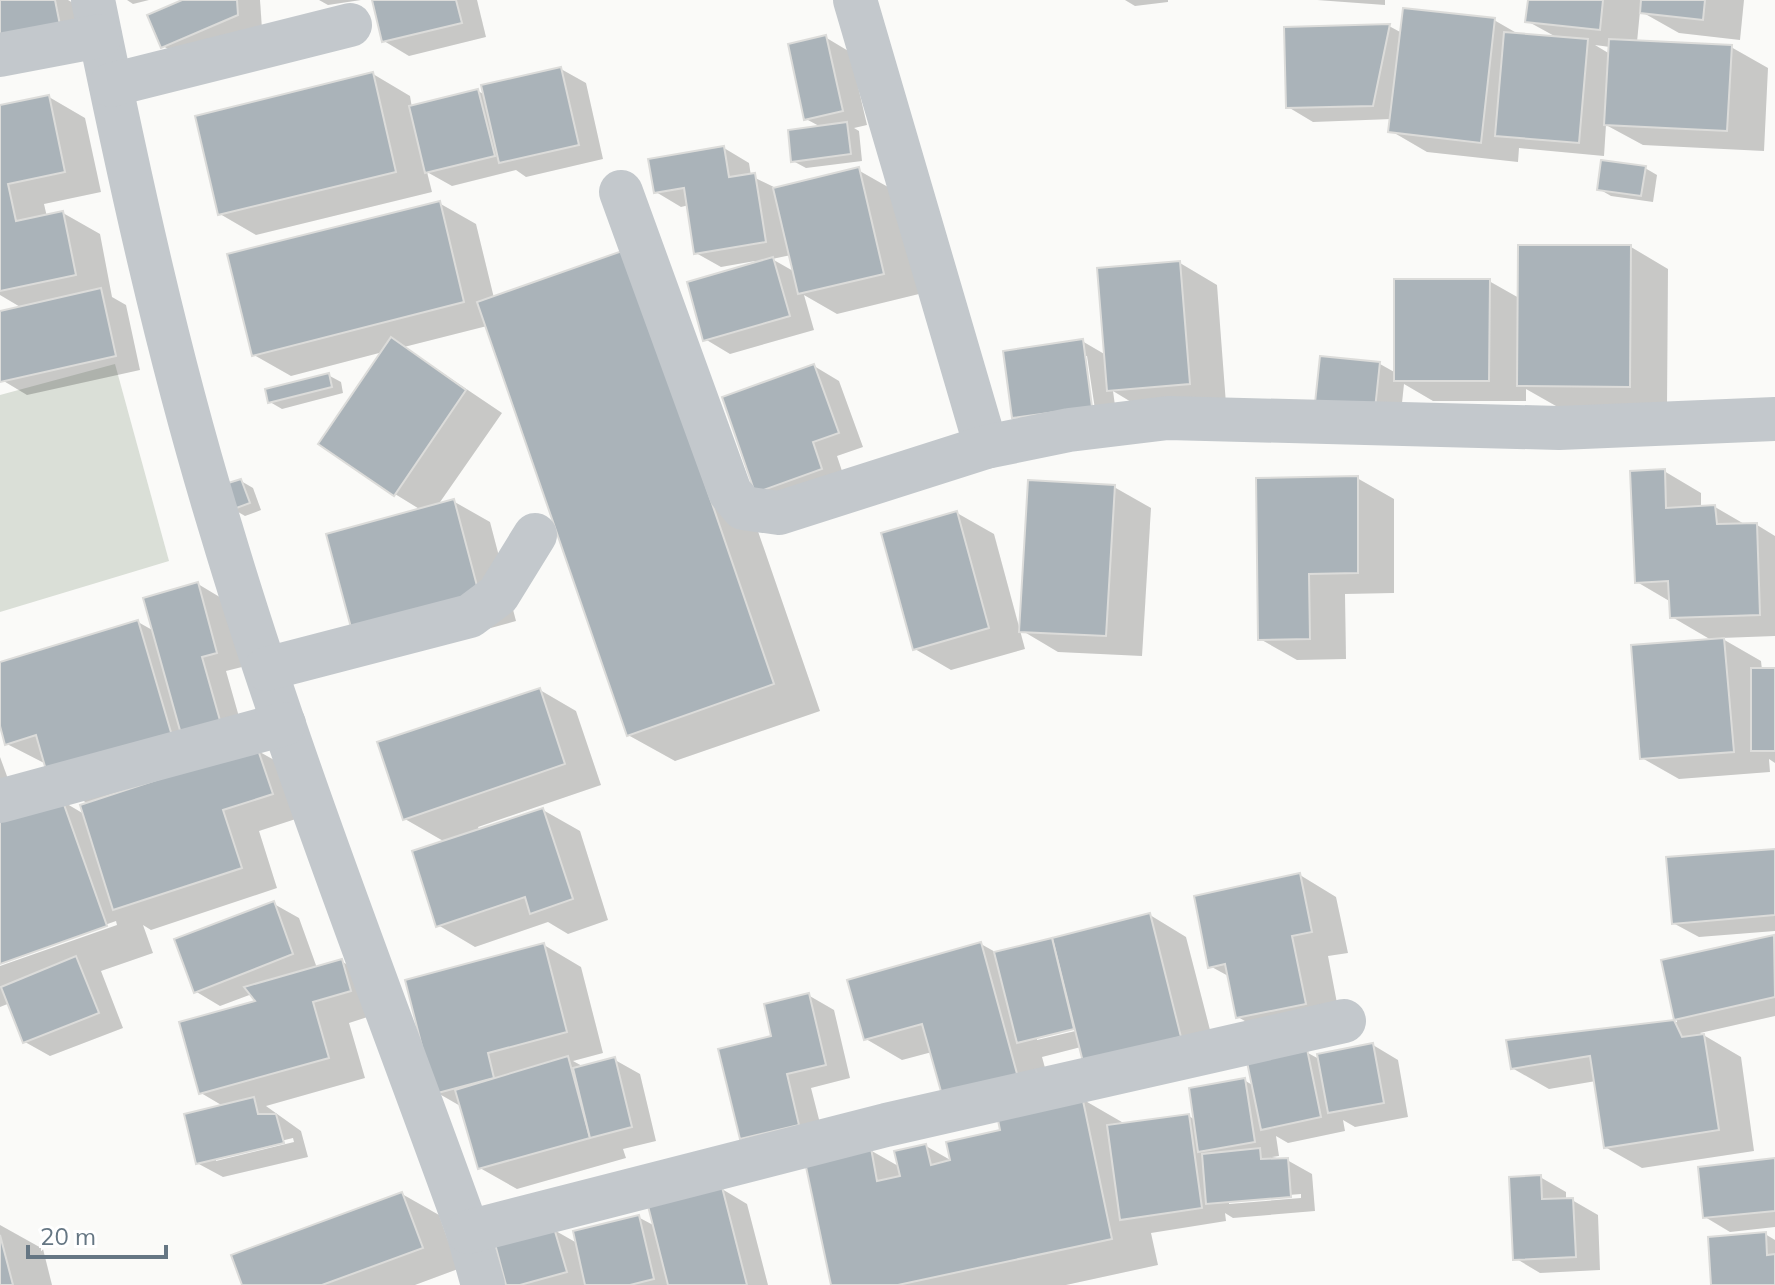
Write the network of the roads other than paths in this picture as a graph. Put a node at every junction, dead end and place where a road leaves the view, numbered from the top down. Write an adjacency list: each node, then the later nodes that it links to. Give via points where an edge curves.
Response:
1 (855, 0): 8 (street)
2 (96, 18): 4 (street); 5 (street)
3 (350, 25): 5 (street)
4 (0, 55)
5 (111, 85): 10 (street, via 184,396)
6 (621, 192): 8 (street, via 730,492 743,508 771,514 808,507)
7 (1775, 419): 8 (street, via 1559,428 1168,418)
8 (986, 447)
9 (535, 535): 10 (street, via 498,595 470,616)
10 (266, 669): 11 (street)
11 (284, 724): 12 (street); 14 (street)
12 (0, 801)
13 (1344, 1021): 14 (street, via 886,1125)
14 (468, 1232): 15 (street)
15 (483, 1285)

